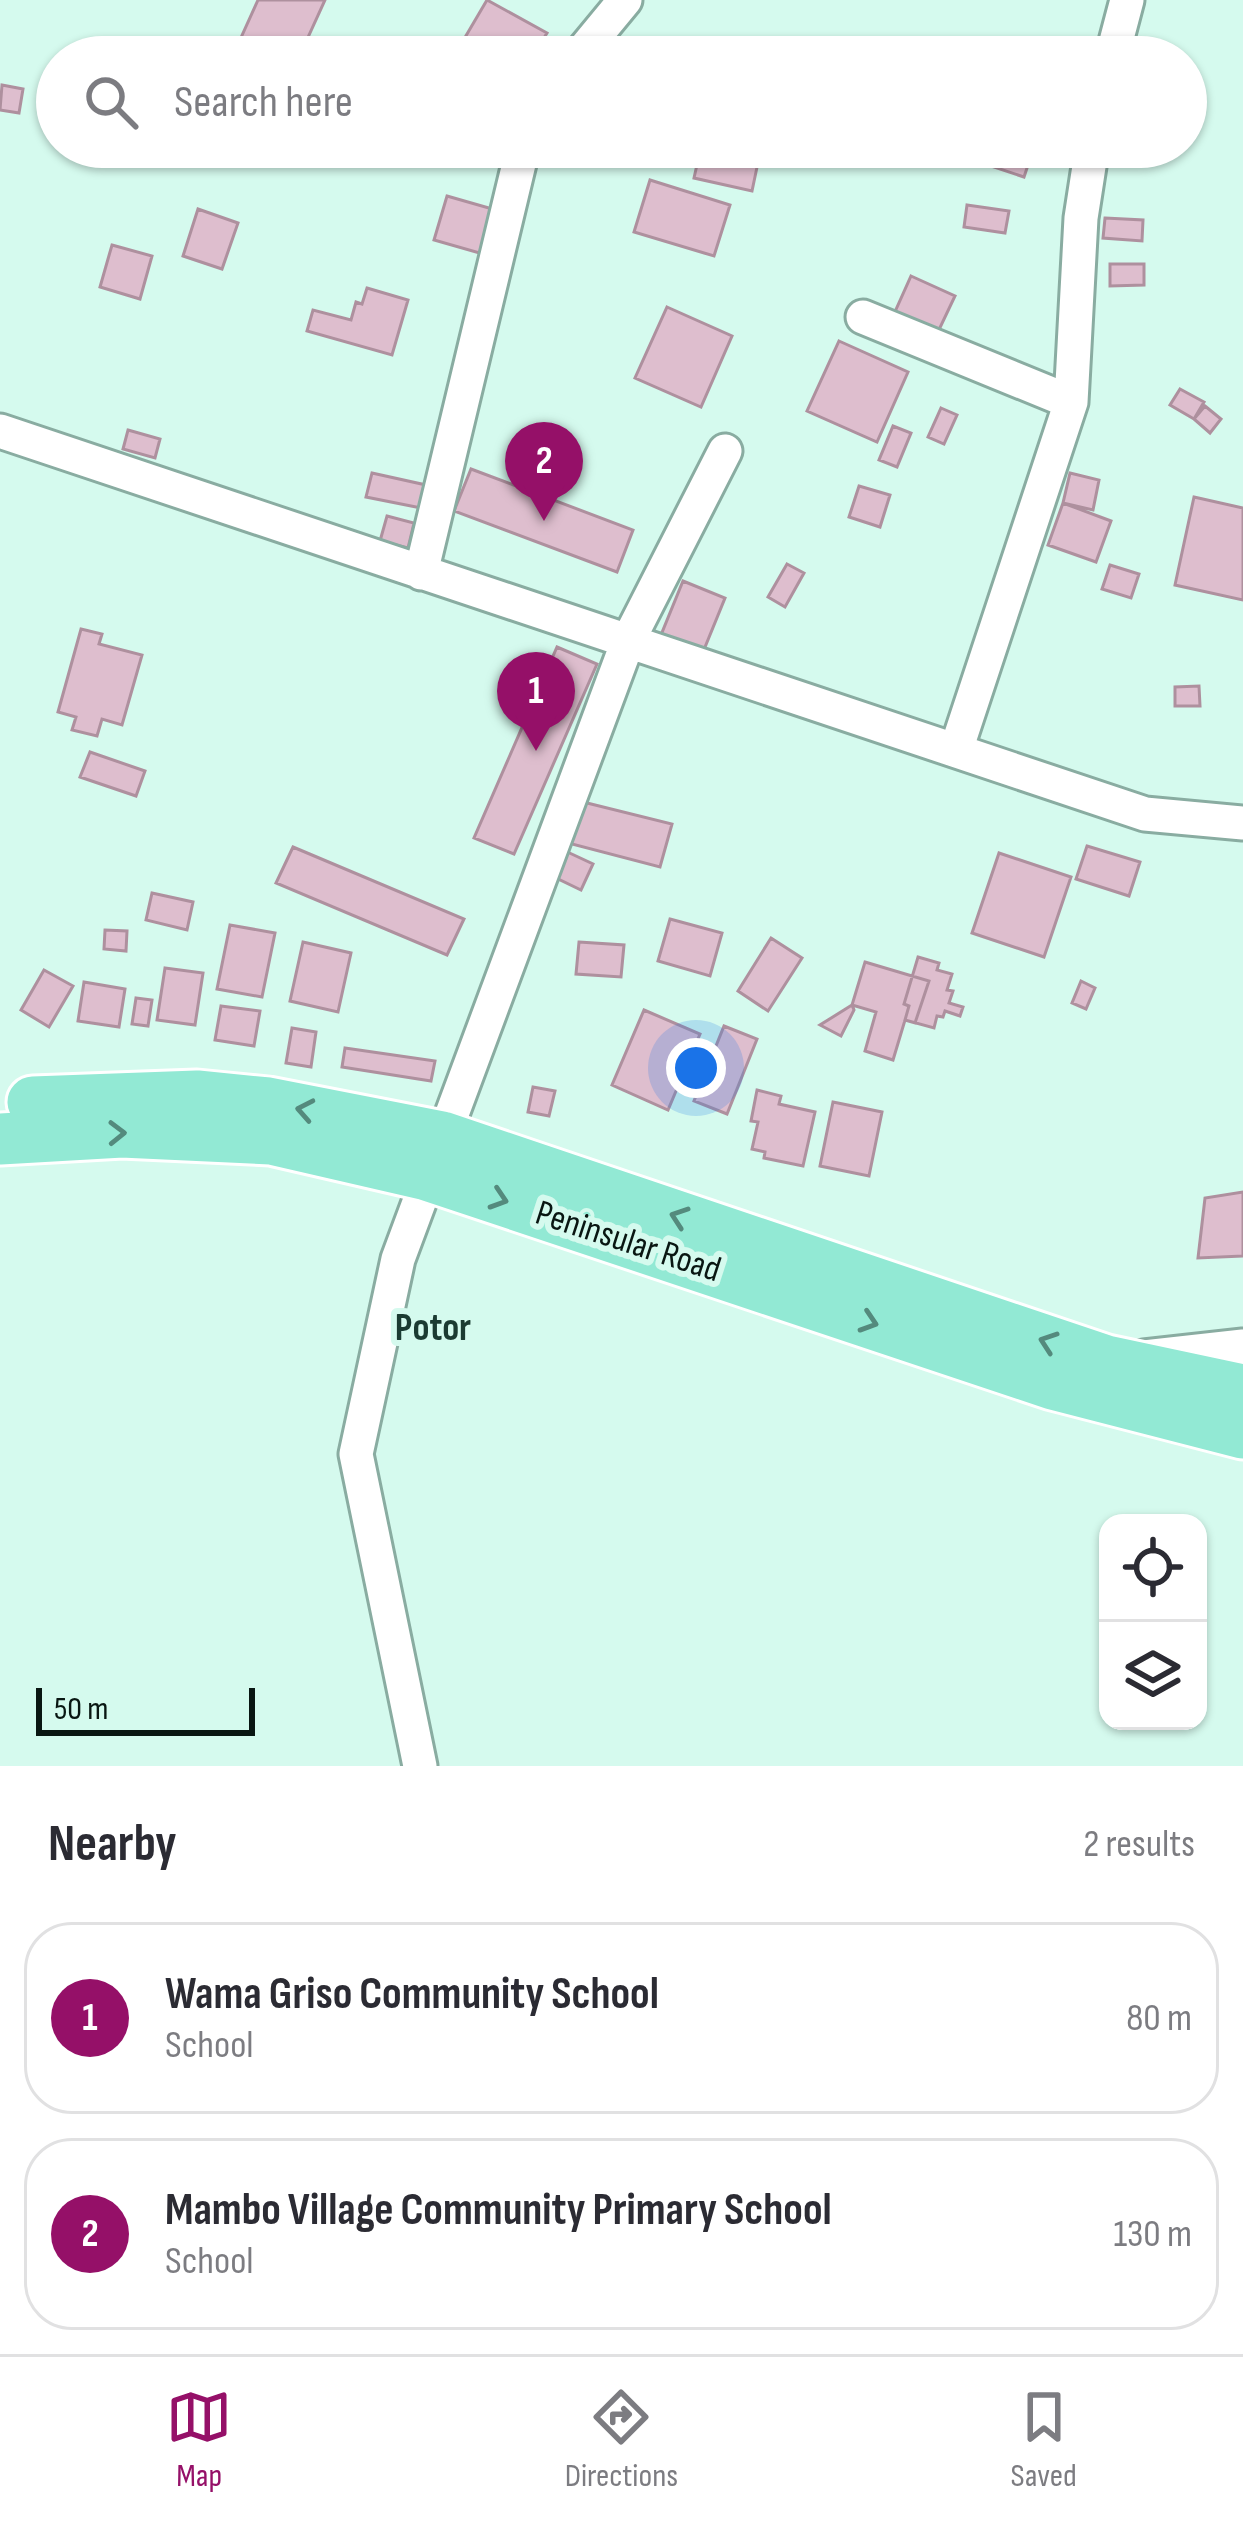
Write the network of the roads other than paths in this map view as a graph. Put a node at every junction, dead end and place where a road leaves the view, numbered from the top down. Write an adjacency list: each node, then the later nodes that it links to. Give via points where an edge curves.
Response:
1 (625, 0): 3 (street)
2 (1127, 0): 4 (street)
3 (595, 36)
4 (1118, 36)
5 (518, 168): 11 (street)
6 (1089, 168): 8 (street)
7 (863, 317): 8 (street)
8 (1071, 402): 13 (street)
9 (0, 431): 11 (street)
10 (725, 451): 12 (street)
11 (421, 573): 12 (street)
12 (628, 641): 13 (street); 17 (street)
13 (956, 750): 14 (street, via 1145,814)
14 (1243, 823)
15 (0, 1104): 17 (main road, Peninsular Road, one-way to 15, via 268,1103 120,1096)
16 (0, 1139): 17 (main road, Peninsular Road, one-way to 17, via 122,1132)
17 (434, 1156): 19 (main road, Peninsular Road, one-way to 17); 21 (main road, Peninsular Road, one-way to 21, via 1053,1384); 22 (street, via 398,1258 356,1454)
18 (1243, 1346): 19 (street)
19 (1106, 1361): 20 (main road, Peninsular Road)
20 (1243, 1390)
21 (1243, 1433)
22 (420, 1766)

